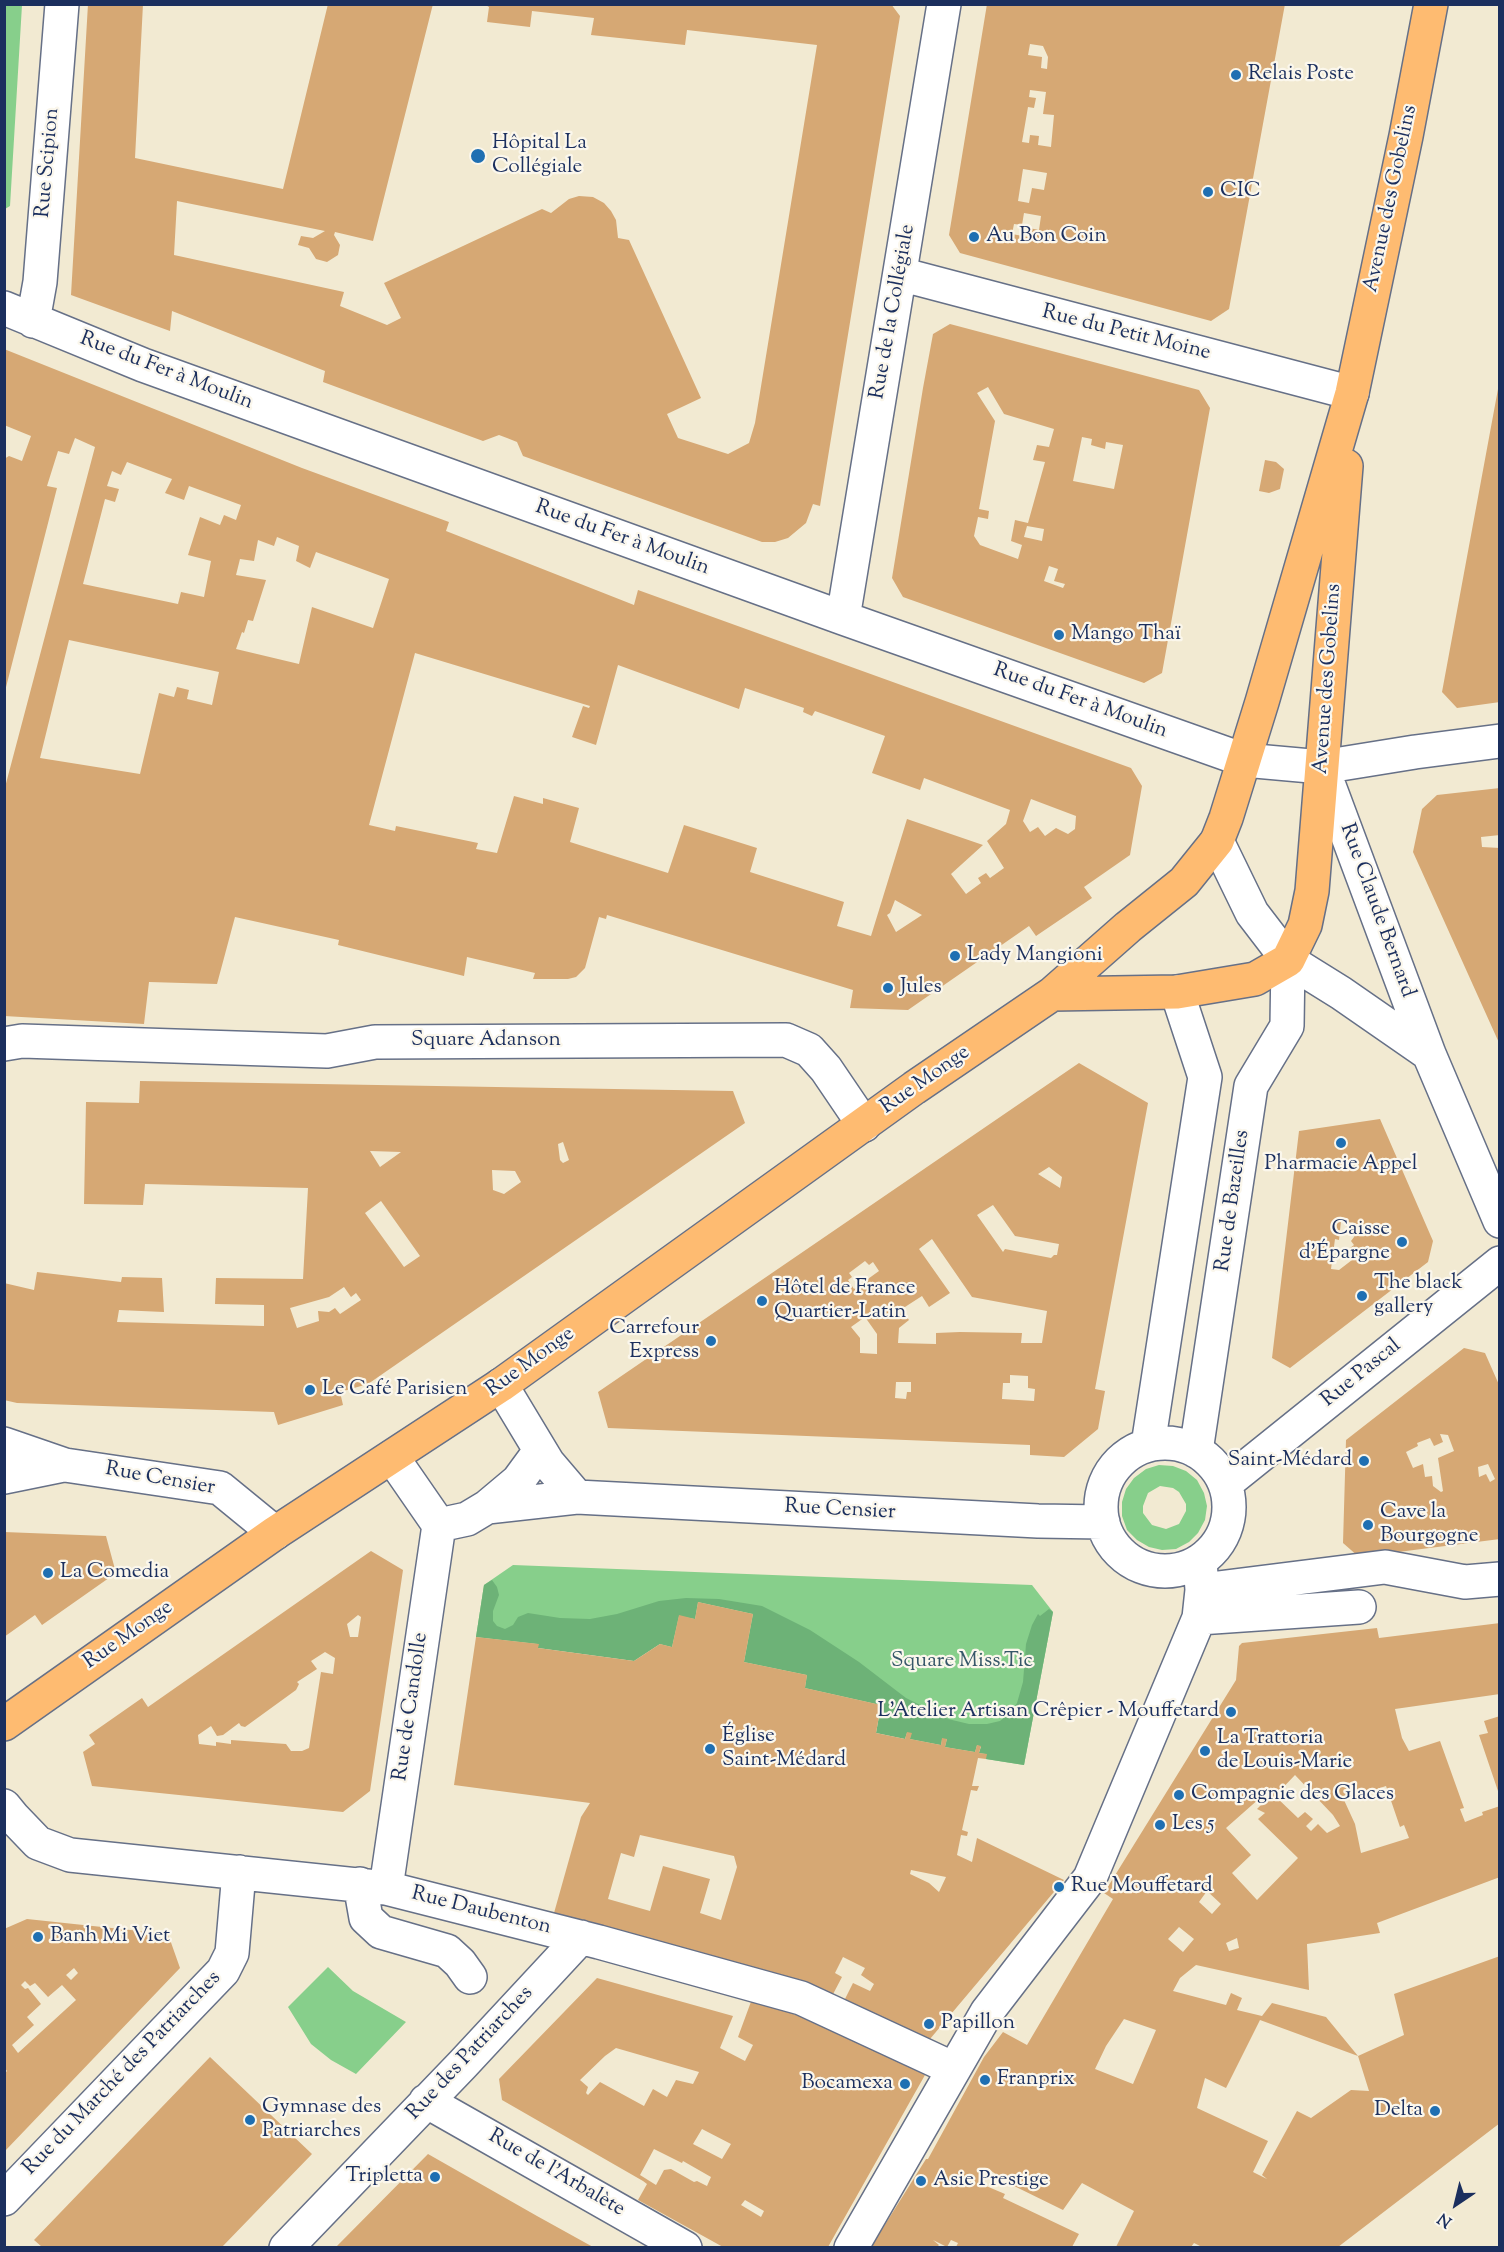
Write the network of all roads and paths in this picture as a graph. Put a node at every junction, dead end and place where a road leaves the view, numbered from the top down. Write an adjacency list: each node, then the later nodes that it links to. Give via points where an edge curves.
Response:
1 (62, 4): 5 (street, Rue Scipion, via 40,282)
2 (944, 4): 4 (street, Rue de la Collégiale)
3 (1431, 4): 6 (main road, Avenue des Gobelins)
4 (900, 274): 6 (street, Rue du Petit Moine); 7 (street, Rue de la Collégiale)
5 (19, 314): 7 (street, Rue du Fer à Moulin, via 143,365)
6 (1352, 393): 9 (main road, Avenue des Gobelins); 10 (main road, Avenue des Gobelins)
7 (843, 618): 9 (street, Rue du Fer à Moulin)
8 (1500, 741): 10 (street, Rue du Fer à Moulin)
9 (1244, 760): 10 (street, Rue du Fer à Moulin); 11 (main road, Avenue des Gobelins)
10 (1322, 768): 12 (main road, Avenue des Gobelins, via 1312,891 1305,925); 16 (street, Rue Claude Bernard)
11 (1218, 841): 12 (street, via 1252,913); 14 (main road, Rue Monge, via 1184,882)
12 (1288, 960): 13 (main road, via 1255,979); 16 (street, Rue Claude Bernard); 24 (street, Rue de Bazeilles, via 1287,1026 1251,1086)
13 (1177, 992): 14 (main road); 22 (street, via 1205,1077)
14 (1052, 994): 17 (main road, Rue Monge)
15 (4, 1044): 17 (street, Square Adanson, via 22,1041 327,1051 375,1041 786,1040 815,1056)
16 (1429, 1054): 18 (street, Rue Claude Bernard)
17 (864, 1125): 20 (main road, Rue Monge)
18 (1500, 1221)
19 (1500, 1263): 28 (street, Rue Pascal)
20 (501, 1385): 23 (street); 25 (main road, Rue Monge)
21 (4, 1444): 26 (street, Rue Censier)
22 (1148, 1445): 24 (street, via 1179,1444); 31 (street, via 1115,1467 1105,1484 1101,1502)
23 (540, 1451): 29 (street); 30 (street, Rue Censier, via 518,1481)
24 (1196, 1451): 28 (street, via 1207,1458)
25 (392, 1457): 32 (street); 33 (main road, Rue Monge)
26 (65, 1465): 27 (street, Rue Censier); 33 (street, Rue Censier, via 220,1488)
27 (4, 1477)
28 (1225, 1484): 35 (street, via 1228,1519)
29 (577, 1497): 30 (street, Rue Censier); 31 (street, Rue Censier)
30 (487, 1507): 32 (street, Rue Censier, via 467,1519)
31 (1103, 1522): 35 (street, via 1119,1552 1133,1563 1149,1570 1184,1569)
32 (439, 1525): 40 (street, Rue de Candolle)
33 (276, 1533): 37 (main road, Rue Monge)
34 (1500, 1578): 35 (street, via 1465,1582 1385,1567)
35 (1200, 1590): 36 (street); 43 (street, via 1090,1878 987,2012)
36 (1359, 1607)
37 (4, 1724)
38 (4, 1806): 39 (street, Rue Daubenton, via 39,1843 62,1853)
39 (239, 1872): 40 (street, Rue Daubenton); 45 (street, Rue du Marché des Patriarches, via 232,1953 223,1971)
40 (373, 1886): 41 (street, Rue Daubenton); 42 (street, Rue de Candolle, via 366,1918 381,1932 447,1951)
41 (581, 1937): 43 (street, Rue Daubenton, via 801,1998); 44 (street, Rue des Patriarches)
42 (470, 1977)
43 (954, 2068): 48 (street)
44 (426, 2101): 46 (street, Rue des Patriarches); 47 (street, Rue de l'Arbalète)
45 (4, 2199)
46 (286, 2247)
47 (685, 2247)
48 (851, 2247)

